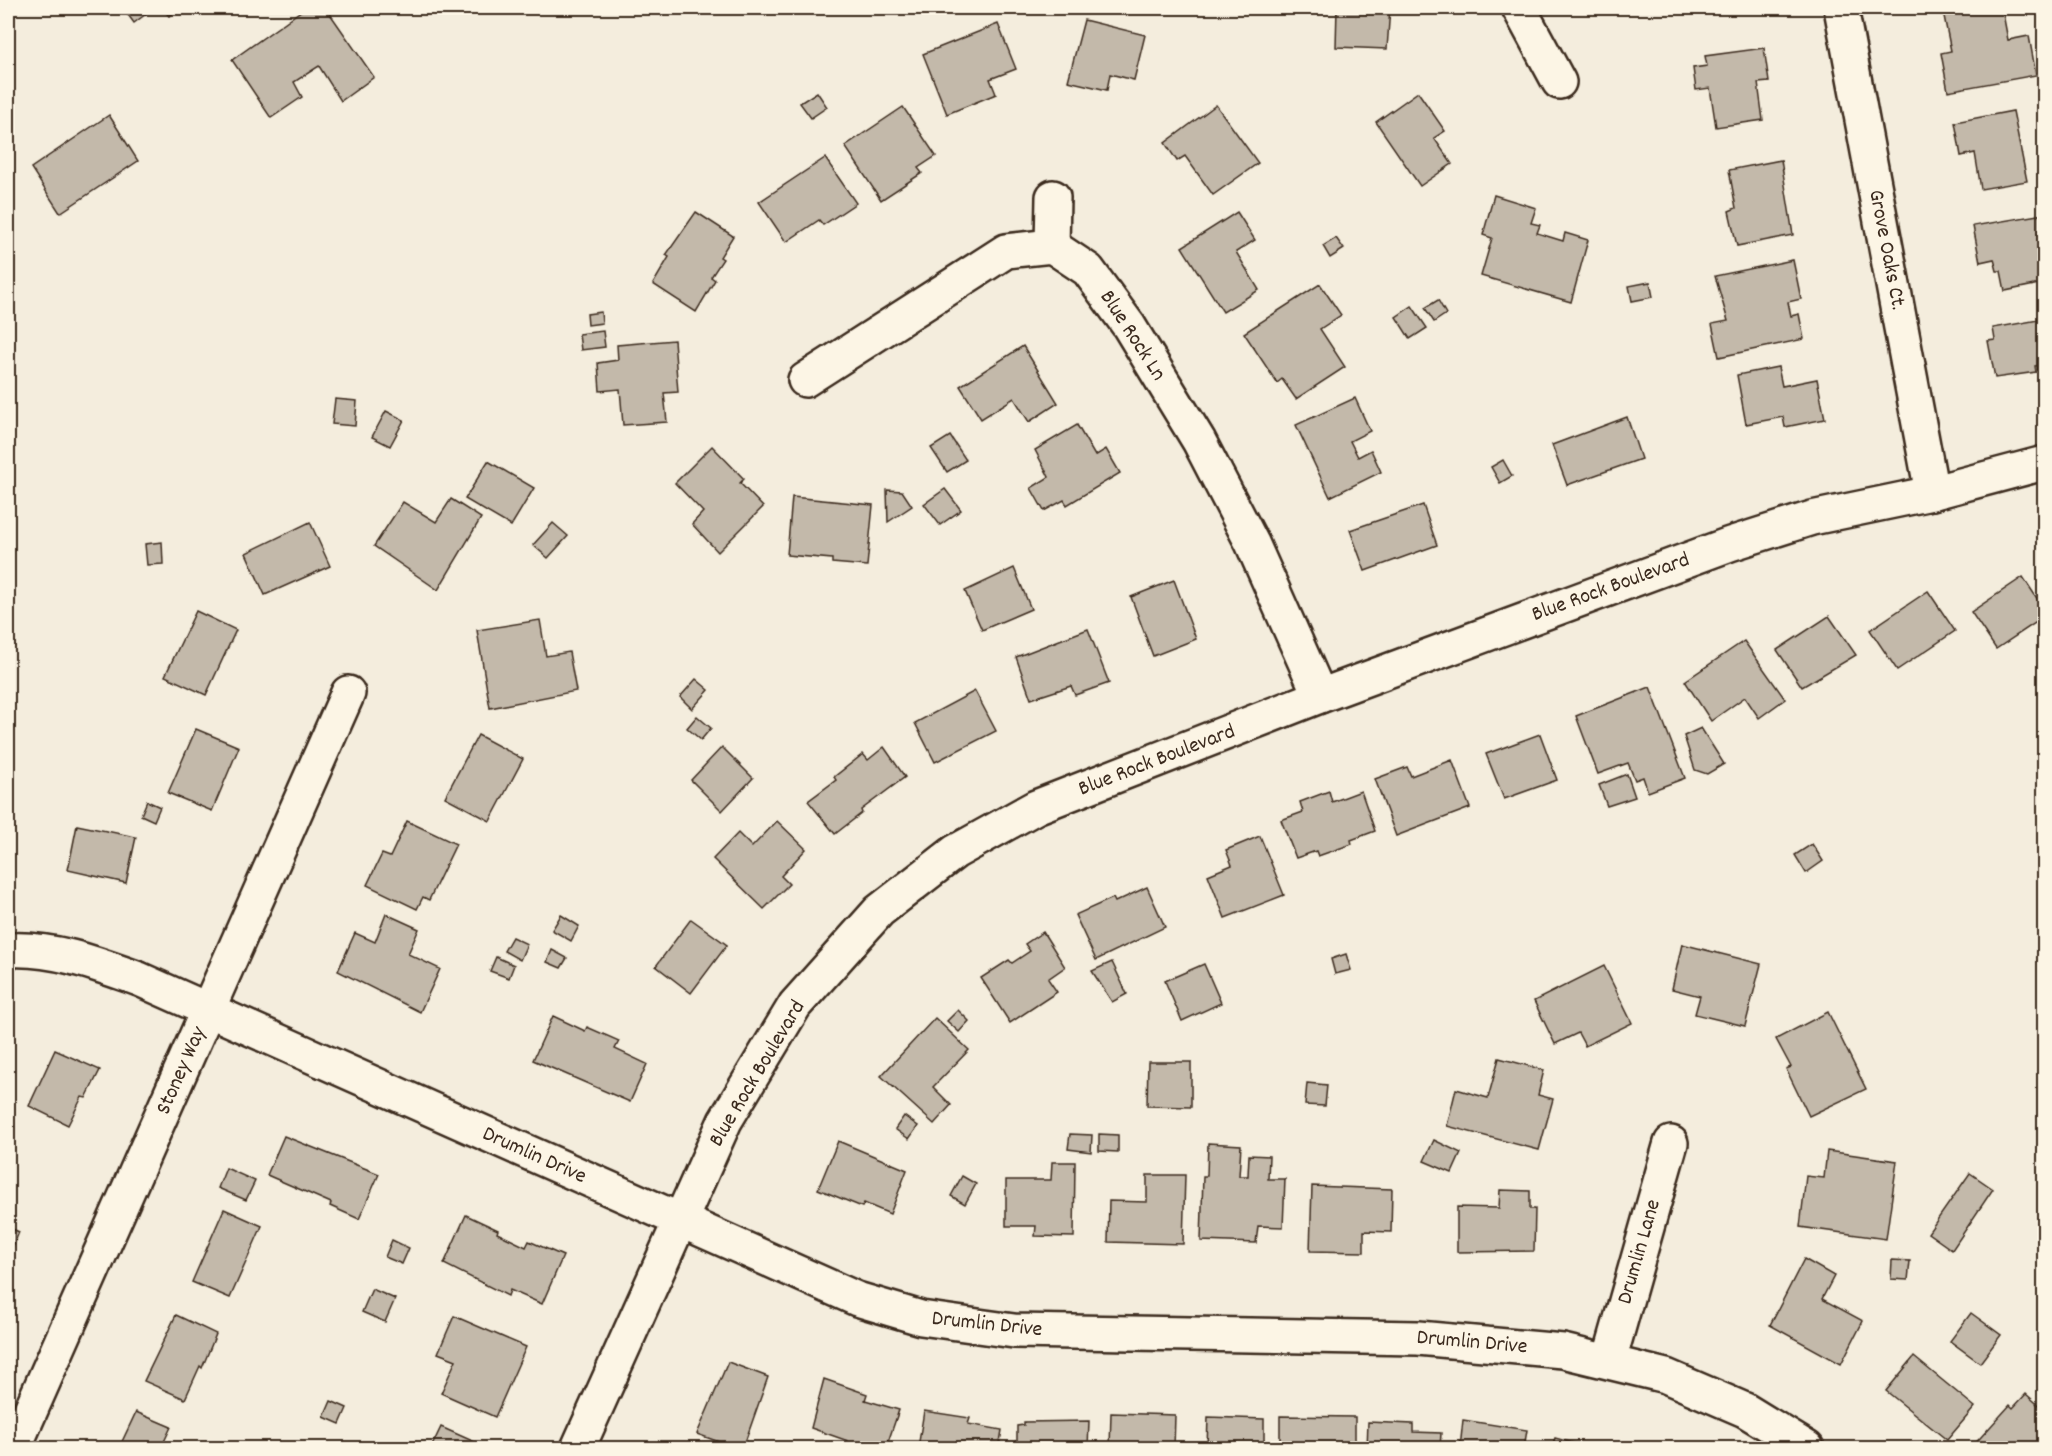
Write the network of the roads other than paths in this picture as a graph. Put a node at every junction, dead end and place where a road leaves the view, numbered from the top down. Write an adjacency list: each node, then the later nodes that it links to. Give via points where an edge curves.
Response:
1 (1519, 8): 3 (street)
2 (1841, 8): 8 (street, Grove Oaks Ct.)
3 (1559, 82)
4 (1053, 197): 5 (street)
5 (1052, 246): 6 (street, via 1006,251); 10 (street, Blue Rock Ln, via 1088,270 1129,326 1199,441 1252,543)
6 (805, 380)
7 (2044, 463): 8 (street, Blue Rock Boulevard)
8 (1932, 493): 10 (street, Blue Rock Boulevard, via 1812,518 1730,544)
9 (348, 693): 12 (street, Stoney Way)
10 (1320, 696): 14 (street, Blue Rock Boulevard, via 1036,807 955,852 879,911 795,1005 725,1121)
11 (8, 950): 12 (street, Drumlin Drive, via 83,960 139,979)
12 (209, 1012): 14 (street, Drumlin Drive); 16 (street, Stoney Way)
13 (1671, 1143): 15 (street, Drumlin Lane)
14 (681, 1222): 15 (street, Drumlin Drive, via 857,1299 933,1319 1014,1331 1418,1338 1563,1352); 17 (street, Blue Rock Boulevard)
15 (1610, 1361): 18 (street, Drumlin Drive, via 1666,1376 1745,1410)
16 (14, 1449)
17 (578, 1449)
18 (1807, 1449)

